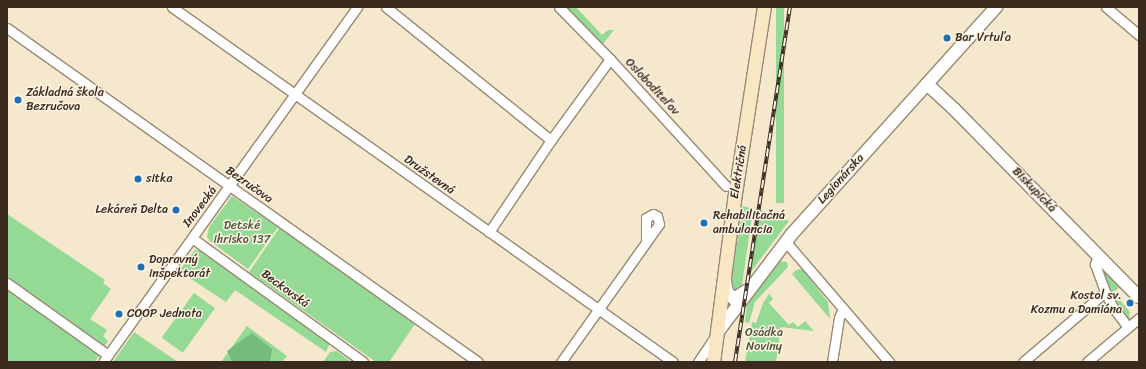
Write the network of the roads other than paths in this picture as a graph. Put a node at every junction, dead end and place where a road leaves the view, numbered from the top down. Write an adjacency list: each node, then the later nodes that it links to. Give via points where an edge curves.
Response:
1 (172, 7): 12 (street, Družstevná)
2 (357, 7): 12 (street, Inovecká)
3 (386, 7): 13 (street)
4 (559, 7): 10 (street, Osloboditeľov)
5 (764, 7): 21 (main road, Električná)
6 (996, 7): 11 (street, Legionárska)
7 (1106, 7): 9 (street)
8 (7, 28): 14 (street, Bezručova)
9 (1139, 35)
10 (610, 59): 13 (street); 15 (street, Osloboditeľov)
11 (927, 84): 18 (street, Legionárska); 20 (street, Biskupická)
12 (295, 94): 14 (street, Inovecká); 16 (street, Družstevná)
13 (551, 140): 16 (street)
14 (230, 186): 17 (street, Inovecká); 33 (street, Bezručova)
15 (726, 186)
16 (489, 232): 26 (street, Družstevná)
17 (192, 238): 31 (street, Inovecká); 32 (street, Beckovská)
18 (785, 241): 23 (street, Legionárska); 27 (street)
19 (646, 242): 26 (street)
20 (1098, 256): 24 (street, via 1095,264); 25 (street, Biskupická)
21 (724, 281): 23 (street, via 727,292 734,299); 30 (main road, Električná)
22 (7, 283): 31 (street, via 83,336)
23 (750, 288): 30 (street, Legionárska)
24 (1106, 292): 29 (street, via 1112,306); 40 (street)
25 (1139, 297)
26 (598, 308): 34 (street); 35 (street, Družstevná)
27 (842, 310): 38 (street); 39 (street)
28 (1139, 318): 29 (street)
29 (1128, 327): 41 (street)
30 (717, 333): 36 (street, Legionárska); 37 (main road, Električná)
31 (106, 359)
32 (364, 362)
33 (478, 362)
34 (561, 362)
35 (673, 362)
36 (698, 362)
37 (712, 362)
38 (832, 362)
39 (889, 362)
40 (1023, 362)
41 (1088, 362)

